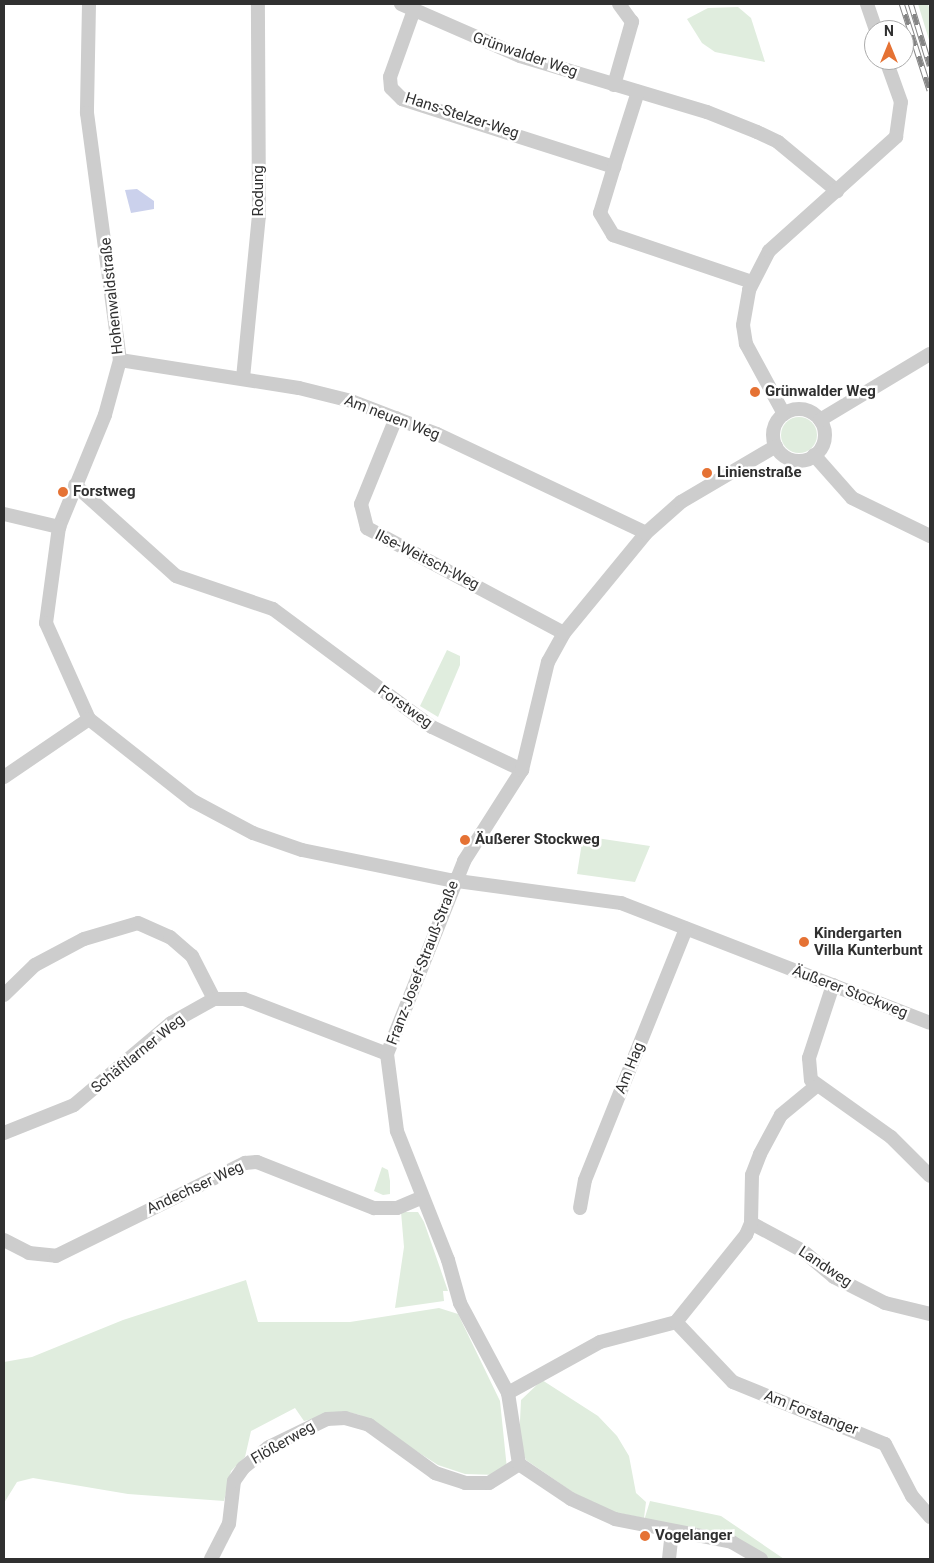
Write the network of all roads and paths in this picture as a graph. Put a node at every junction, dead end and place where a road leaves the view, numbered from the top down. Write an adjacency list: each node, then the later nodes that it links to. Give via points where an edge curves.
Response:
1 (89, 4): 15 (street, Hohenwaldstraße, via 87,113)
2 (258, 4): 16 (street, Rodung, via 259,216)
3 (401, 4): 6 (street, Grünwalder Weg)
4 (619, 4): 9 (street, via 632,22)
5 (868, 4): 7 (street)
6 (414, 10): 9 (street, Grünwalder Weg, via 520,56); 11 (street, Hans-Stelzer-Weg, via 390,77 391,88 402,98)
7 (873, 20)
8 (890, 70): 12 (street, via 902,102 901,124 884,152)
9 (614, 85): 10 (street, Grünwalder Weg)
10 (638, 92): 11 (street); 12 (street, Grünwalder Weg, via 707,112 778,142)
11 (614, 167): 13 (street, via 600,213 613,235)
12 (837, 191): 13 (street, via 769,251)
13 (752, 282): 17 (street, via 745,307 746,344)
14 (930, 354): 19 (street)
15 (120, 360): 16 (street, Am neuen Weg); 22 (street, Hohenwaldstraße, via 105,415)
16 (243, 378): 18 (street, Am neuen Weg, via 306,389)
17 (784, 414): 19 (street, via 806,410); 20 (street, via 774,429)
18 (396, 418): 25 (street, Am neuen Weg); 27 (street, Ilse-Weitsch-Weg, via 361,504 367,528)
19 (820, 420): 21 (street, via 824,439)
20 (776, 446): 21 (street, via 796,460); 25 (street, Franz-Josef-Strauß-Straße, via 710,482)
21 (814, 455): 26 (street, via 852,498)
22 (75, 485): 24 (street, Hohenwaldstraße); 29 (street, Forstweg, via 176,576 273,609 432,727)
23 (4, 514): 24 (street)
24 (59, 527): 28 (street, Hohenwaldstraße, via 46,623)
25 (646, 533): 27 (street, Franz-Josef-Strauß-Straße)
26 (930, 536)
27 (564, 633): 29 (street, Franz-Josef-Strauß-Straße, via 548,662)
28 (88, 719): 30 (street); 31 (street, Äußerer Stockweg, via 193,801 253,833 302,850)
29 (522, 770): 31 (street, Franz-Josef-Strauß-Straße)
30 (4, 777)
31 (456, 880): 32 (street, Äußerer Stockweg, via 621,903); 37 (street, Franz-Josef-Strauß-Straße)
32 (686, 929): 33 (street, Äußerer Stockweg); 42 (street, Am Hag, via 585,1180)
33 (833, 985): 36 (street, Äußerer Stockweg); 38 (street, via 810,1058)
34 (4, 996): 35 (street, via 35,965 116,926 138,923 170,936 192,956)
35 (214, 999): 37 (street, Schäftlarner Weg, via 244,999); 39 (street, Schäftlarner Weg, via 171,1023 74,1105)
36 (930, 1023)
37 (387, 1054): 41 (street, Franz-Josef-Strauß-Straße, via 397,1131)
38 (815, 1086): 40 (street, via 891,1137); 43 (street, via 781,1115 760,1154 750,1191)
39 (4, 1133)
40 (930, 1176)
41 (420, 1198): 44 (street, Andechser Weg, via 397,1208 374,1208 257,1162 245,1163 56,1256 29,1254); 47 (street, Franz-Josef-Strauß-Straße, via 448,1260 460,1303)
42 (580, 1208)
43 (751, 1223): 45 (street, Landweg, via 803,1251 842,1281 885,1303); 46 (street)
44 (4, 1240)
45 (930, 1314)
46 (676, 1322): 47 (street, via 600,1342); 49 (street, Am Forstanger, via 733,1382 885,1444 912,1496)
47 (508, 1393): 48 (street, Franz-Josef-Strauß-Straße)
48 (519, 1464): 50 (street, via 571,1499 615,1519); 51 (street, Flößerweg, via 489,1483 465,1484 435,1473 369,1426 345,1418 327,1419 269,1447 242,1468 234,1482 228,1524)
49 (930, 1517)
50 (672, 1531): 52 (street); 53 (street, via 732,1542)
51 (211, 1559)
52 (669, 1559)
53 (761, 1559)

